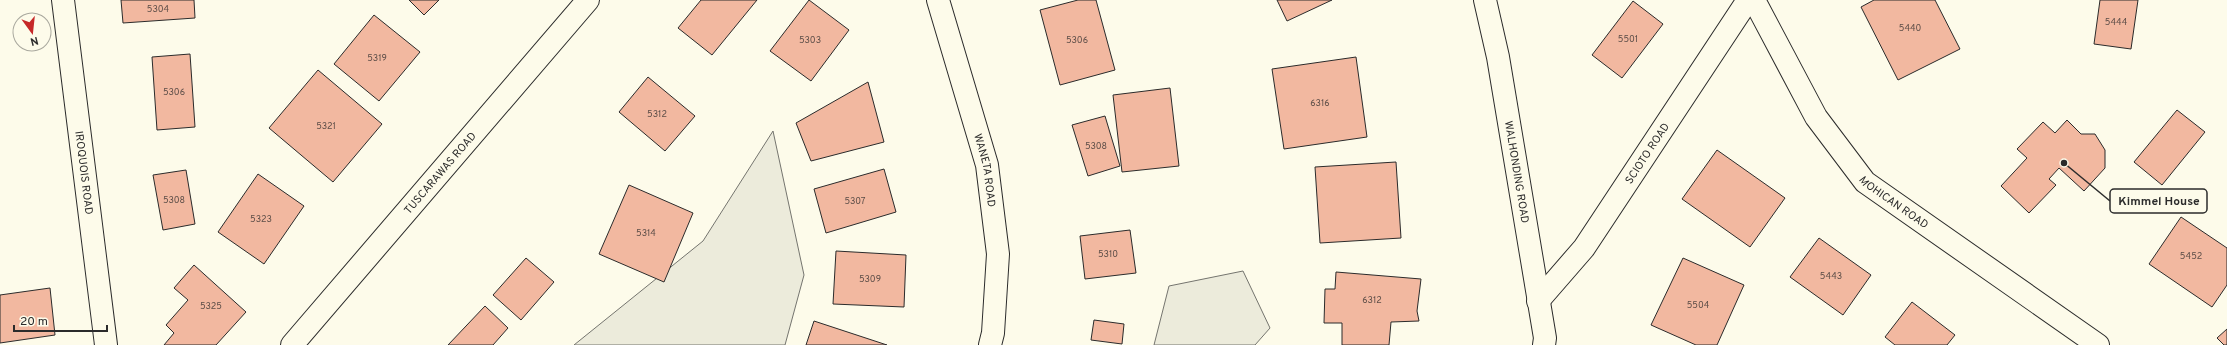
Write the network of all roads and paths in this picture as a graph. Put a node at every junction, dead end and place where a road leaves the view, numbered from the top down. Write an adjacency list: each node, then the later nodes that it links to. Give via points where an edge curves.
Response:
1 (63, 0): 8 (street, IROQUOIS ROAD)
2 (588, 0): 9 (street, TUSCARAWAS ROAD)
3 (938, 0): 10 (street, WANETA ROAD, via 987,165 998,254)
4 (1485, 0): 7 (street, WALHONDING ROAD, via 1498,57)
5 (1748, 0): 7 (street, SCIOTO ROAD, via 1584,248)
6 (1754, 0): 12 (street, MOHICAN ROAD, via 1816,117 1865,182)
7 (1538, 301): 11 (street, WALHONDING ROAD)
8 (106, 345)
9 (292, 345)
10 (990, 345)
11 (1544, 345)
12 (2098, 345)

